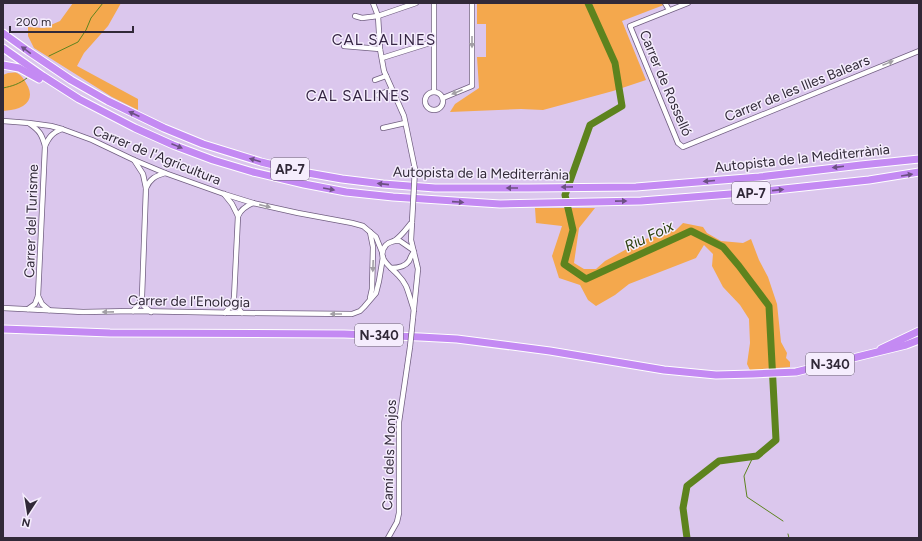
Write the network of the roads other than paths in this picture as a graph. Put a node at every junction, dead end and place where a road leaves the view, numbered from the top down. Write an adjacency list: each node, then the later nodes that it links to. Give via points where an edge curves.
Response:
1 (373, 3): 9 (street, Camí dels Monjos)
2 (416, 3): 9 (street)
3 (434, 3): 11 (street)
4 (472, 3): 23 (street, one-way to 23, via 472,86)
5 (665, 3): 7 (street)
6 (688, 3): 7 (street)
7 (669, 10): 31 (street, Carrer de Rosselló, via 630,26 678,144)
8 (355, 16): 9 (street)
9 (378, 16): 14 (street, Camí dels Monjos)
10 (3, 33): 32 (highway, Autopista de la Mediterrània / AP-7, one-way to 10, via 759,177 636,187 435,188 322,176 222,150 126,111 66,77)
11 (433, 42): 16 (street); 21 (street)
12 (344, 46): 14 (street)
13 (3, 48): 24 (highway, Autopista de la Mediterrània / AP-7, via 61,88)
14 (380, 49): 16 (street, Camí dels Monjos)
15 (919, 51): 31 (street, Carrer de les Illes Balears, one-way to 15)
16 (382, 58): 18 (street, Camí dels Monjos)
17 (3, 65): 24 (highway, via 25,70 77,103)
18 (386, 76): 19 (street); 20 (street, Camí dels Monjos)
19 (375, 80)
20 (392, 90): 22 (street); 27 (street, Camí dels Monjos)
21 (434, 92): 23 (street, via 438,92); 23 (street, via 426,98 428,108 439,109)
22 (378, 95)
23 (443, 98)
24 (116, 119): 34 (highway, Autopista de la Mediterrània / AP-7, one-way to 34, via 173,145 254,172 353,193 418,199 500,204 641,201 756,192)
25 (3, 121): 26 (street, Carrer de l'Agricultura)
26 (29, 123): 29 (street, Carrer de l'Agricultura); 30 (street, Carrer del Turisme, via 39,131)
27 (405, 123): 28 (street); 40 (street, Camí dels Monjos, bridge, via 416,169)
28 (383, 128)
29 (62, 129): 30 (street, Carrer del Turisme, via 50,135); 33 (street, Carrer de l'Agricultura)
30 (45, 146): 46 (street, Carrer del Turisme)
31 (684, 146)
32 (919, 159)
33 (134, 160): 35 (street, Carrer de l'Agricultura); 36 (street, via 143,174)
34 (919, 172)
35 (165, 173): 36 (street, via 152,178); 37 (street, Carrer de l'Agricultura)
36 (146, 188): 47 (street)
37 (224, 194): 38 (street, Carrer de l'Agricultura); 39 (street)
38 (253, 203): 39 (street, via 243,208); 41 (street, Carrer de l'Agricultura, one-way to 41, via 352,223 363,226)
39 (238, 216): 48 (street)
40 (412, 222): 42 (street); 43 (street, Camí dels Monjos, via 411,240)
41 (370, 232): 44 (street, via 376,237); 49 (street, one-way to 49, via 373,247)
42 (394, 241): 43 (street, via 400,241); 44 (street, via 386,245)
43 (414, 251): 45 (street, via 406,264); 52 (street, Camí dels Monjos, via 418,269)
44 (382, 254): 45 (street); 49 (street, via 376,293)
45 (391, 268): 52 (street, via 406,287)
46 (38, 296): 51 (street, Carrer del Turisme, via 35,304); 53 (street, Carrer del Turisme)
47 (142, 296): 54 (street); 55 (street, via 144,306)
48 (234, 298): 56 (street); 57 (street)
49 (370, 300): 57 (street, Carrer de l'Enologia, one-way to 57, via 360,311 352,314)
50 (3, 308): 51 (street, Carrer de l'Enologia)
51 (28, 309): 53 (street, Carrer de l'Enologia)
52 (414, 310): 63 (street, Camí dels Monjos, bridge, via 399,422 399,513)
53 (50, 311): 54 (street, Carrer de l'Enologia, one-way to 53)
54 (133, 311): 55 (street, Carrer de l'Enologia)
55 (151, 312): 56 (street, Carrer de l'Enologia)
56 (225, 313): 57 (street, Carrer de l'Enologia)
57 (242, 313)
58 (3, 329): 62 (highway, N-340, via 110,333 344,334 457,339 664,370 716,375 796,372)
59 (919, 331): 62 (highway)
60 (919, 335): 62 (highway, N-340)
61 (919, 340): 62 (highway)
62 (872, 354)
63 (388, 538)

